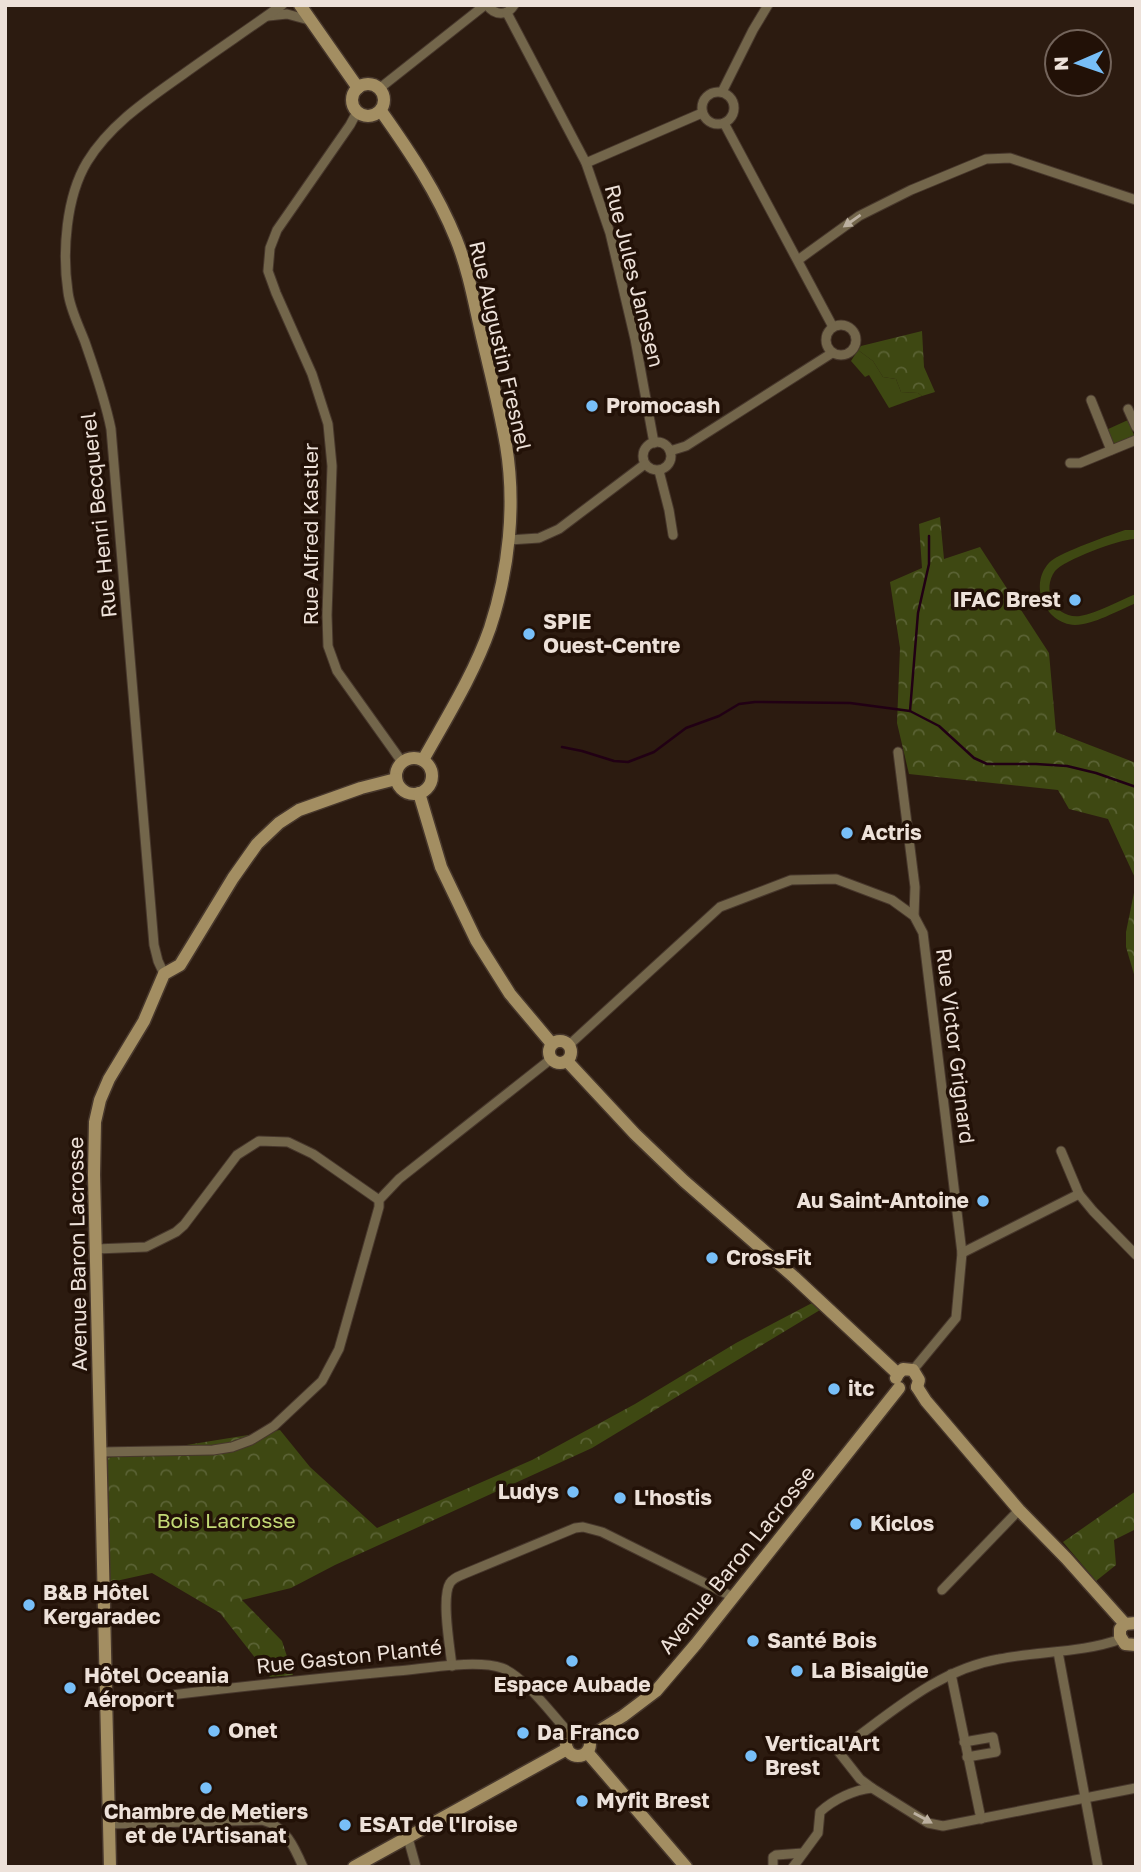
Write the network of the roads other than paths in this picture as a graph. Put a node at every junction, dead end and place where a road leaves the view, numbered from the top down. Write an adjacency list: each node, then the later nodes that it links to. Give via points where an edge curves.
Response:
1 (268, 5): 7 (street)
2 (282, 5): 7 (street, Rue Henri Becquerel)
3 (300, 5): 8 (street)
4 (486, 5): 6 (street, via 498,14); 10 (street)
5 (768, 5): 11 (street)
6 (511, 9): 16 (street, Rue Jules Janssen)
7 (263, 18): 8 (street, via 287,14); 39 (street, Rue Henri Becquerel, via 154,95 104,139 86,164 67,223 68,293 111,429 154,945)
8 (311, 21): 9 (street)
9 (358, 88): 10 (street, via 369,84); 13 (street, via 352,99)
10 (380, 88): 12 (street, via 385,99)
11 (722, 92): 14 (street, via 706,97); 15 (street, via 734,107)
12 (381, 111): 13 (street, via 366,116); 32 (street, Rue Augustin Fresnel, via 431,187 465,265 506,445)
13 (357, 112): 35 (street, Rue Alfred Kastler, via 277,230 268,271 328,424 332,466 328,646 337,671)
14 (702, 113): 15 (street, via 711,122); 16 (street)
15 (724, 122): 18 (street)
16 (586, 163): 25 (street, Rue Jules Janssen, via 613,246)
17 (1136, 200): 18 (street, one-way to 18, via 1010,158 986,159 859,216)
18 (798, 260): 19 (street)
19 (833, 327): 20 (street, via 825,340); 20 (street, via 848,327 856,339 850,353)
20 (832, 353): 27 (street, via 686,446)
21 (1091, 400): 26 (street)
22 (1128, 409): 23 (street)
23 (1136, 428)
24 (1136, 440): 26 (street)
25 (654, 443): 27 (street); 29 (street, via 643,454)
26 (1111, 450): 28 (street)
27 (670, 451): 30 (street, via 668,466)
28 (1070, 463)
29 (646, 464): 30 (street); 32 (street, via 559,528 539,538)
30 (659, 471): 31 (street)
31 (673, 535)
32 (509, 540): 34 (street, Rue Augustin Fresnel, via 483,646)
33 (898, 752): 38 (street, Rue Victor Grignard, via 915,887)
34 (423, 760): 35 (street); 37 (street, via 431,780)
35 (402, 762): 36 (street)
36 (396, 779): 37 (street, via 405,792); 39 (street, Avenue Baron Lacrosse, via 322,801 279,823 233,878 180,965)
37 (419, 793): 40 (street, via 441,867 476,940 510,994)
38 (914, 916): 41 (street, via 892,900 835,878 792,880 720,907); 48 (street, Rue Victor Grignard, via 923,933)
39 (164, 974): 47 (street, Avenue Baron Lacrosse, via 100,1100 95,1122)
40 (552, 1044): 41 (street); 42 (street)
41 (569, 1045): 43 (street)
42 (551, 1059): 43 (street); 46 (street, via 399,1179)
43 (566, 1061): 51 (street, via 674,1172)
44 (1061, 1151): 45 (street)
45 (1079, 1194): 48 (street); 49 (street)
46 (379, 1200): 47 (street, via 313,1154 288,1142 259,1141 237,1155 176,1232 146,1247); 54 (street, via 339,1349 322,1381 275,1426 251,1440 213,1450)
47 (96, 1249): 54 (street, Avenue Baron Lacrosse)
48 (962, 1253): 50 (street, Rue Victor Grignard, via 956,1318)
49 (1136, 1255)
50 (913, 1370): 51 (street); 52 (street, via 919,1380)
51 (898, 1374): 53 (street)
52 (917, 1387): 53 (street, via 908,1392); 55 (street)
53 (899, 1388): 57 (street, Avenue Baron Lacrosse)
54 (101, 1452): 64 (street, Avenue Baron Lacrosse)
55 (1019, 1510): 56 (street); 58 (street)
56 (942, 1590)
57 (733, 1597): 62 (street, via 602,1532 575,1528 449,1584 446,1602); 66 (street, Avenue Baron Lacrosse, via 656,1691)
58 (1130, 1623): 59 (street, via 1119,1632)
59 (1121, 1639): 60 (street); 61 (street)
60 (1136, 1645)
61 (1058, 1652): 63 (street, via 997,1659); 73 (street)
62 (452, 1666): 64 (street, Rue Gaston Planté); 65 (street, Rue Gaston Planté, via 485,1665 512,1674)
63 (951, 1674): 67 (street); 71 (street, via 838,1751)
64 (105, 1703): 75 (street, Avenue Baron Lacrosse)
65 (570, 1734): 66 (street, via 583,1732); 68 (street)
66 (589, 1737): 69 (street)
67 (964, 1742): 70 (street); 70 (street, via 993,1737 996,1752)
68 (567, 1749): 69 (street, via 578,1756); 76 (street)
69 (587, 1752): 82 (street)
70 (967, 1757): 74 (street)
71 (872, 1788): 74 (street, one-way to 74, via 928,1823 943,1826); 77 (street, via 827,1805 820,1812 818,1833)
72 (1136, 1788): 73 (street)
73 (1086, 1799): 74 (street); 85 (street)
74 (981, 1819)
75 (110, 1824): 78 (street, Avenue Baron Lacrosse); 79 (street, via 271,1822 286,1834)
76 (408, 1838): 80 (street); 81 (street)
77 (803, 1853): 83 (street, via 776,1855); 84 (street)
78 (110, 1867)
79 (303, 1867)
80 (354, 1867)
81 (416, 1867)
82 (686, 1867)
83 (773, 1867)
84 (793, 1867)
85 (1098, 1867)

